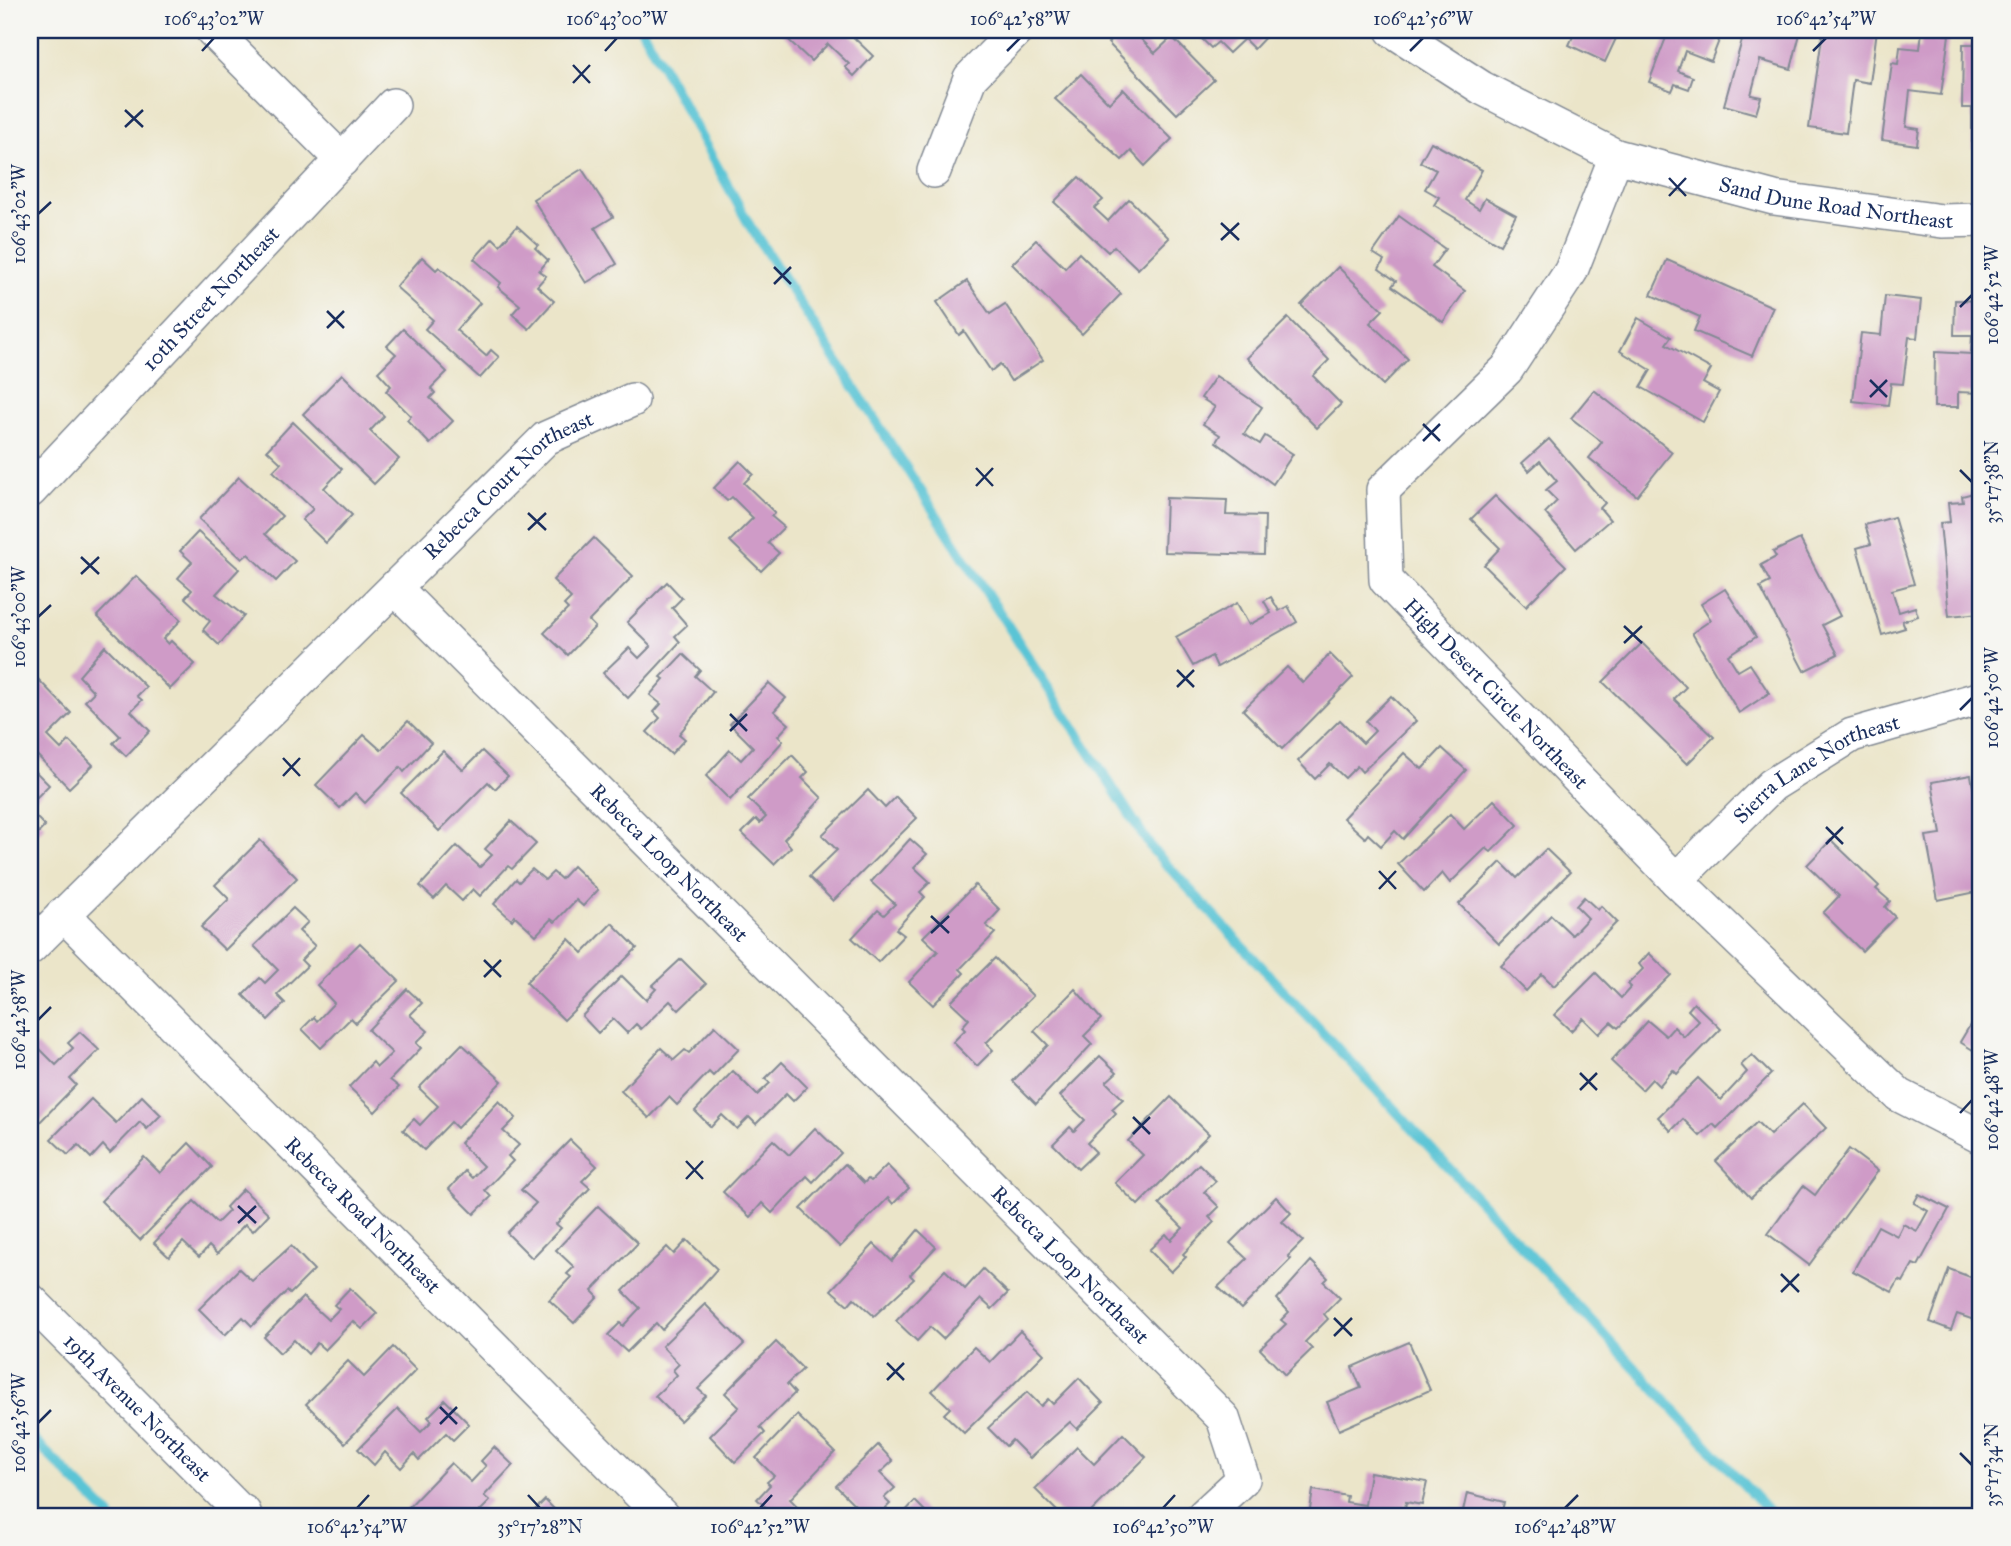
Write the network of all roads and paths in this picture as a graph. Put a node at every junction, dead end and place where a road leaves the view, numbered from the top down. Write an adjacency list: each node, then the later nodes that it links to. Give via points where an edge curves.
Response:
1 (212, 30): 6 (street)
2 (1017, 30): 7 (street, via 970,78)
3 (1392, 30): 5 (street, Sand Dune Road Northeast, via 1482,88)
4 (393, 105): 6 (street, 10th Street Northeast)
5 (1616, 156): 8 (street, Sand Dune Road Northeast, via 1774,198 1942,221); 13 (street, High Desert Circle Northeast, via 1571,271 1507,369 1383,490 1386,580)
6 (342, 160): 10 (street, 10th Street Northeast)
7 (934, 171)
8 (1981, 220)
9 (632, 400): 11 (street, Rebecca Court Northeast, via 546,438)
10 (30, 491)
11 (395, 588): 14 (street); 20 (street, Rebecca Loop Northeast, via 1223,1418 1243,1479)
12 (1981, 698): 13 (street, Sierra Lane Northeast, via 1852,735 1772,785)
13 (1676, 880): 16 (street, High Desert Circle Northeast, via 1899,1095)
14 (63, 914): 15 (street); 19 (street, Rebecca Road Northeast)
15 (30, 948)
16 (1981, 1137)
17 (30, 1300): 18 (street, 19th Avenue Northeast)
18 (242, 1515)
19 (663, 1516)
20 (1203, 1516)

